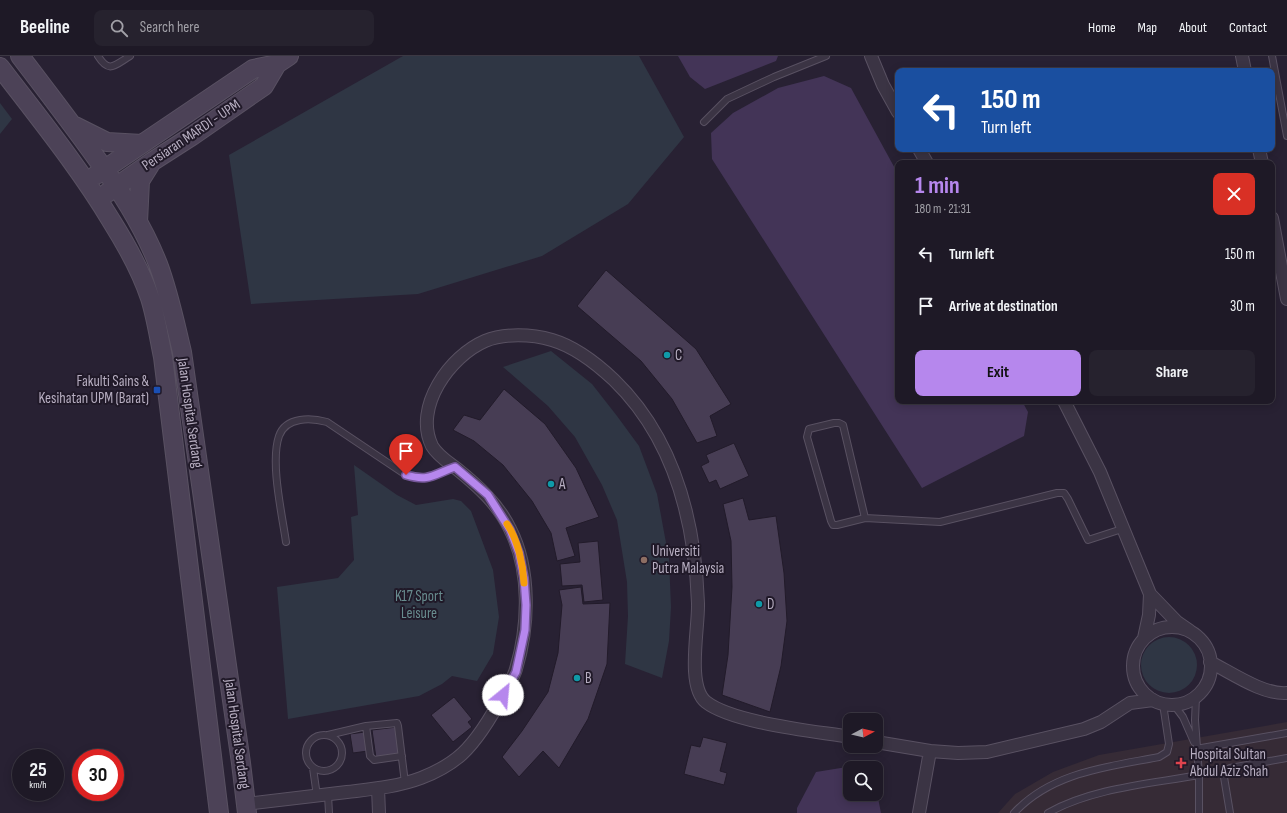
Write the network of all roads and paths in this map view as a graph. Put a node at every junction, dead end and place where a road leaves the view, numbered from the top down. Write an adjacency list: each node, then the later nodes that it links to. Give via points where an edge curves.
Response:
1 (20, 56): 15 (main road, Jalan Hospital Serdang)
2 (98, 56): 3 (lane, via 107,67)
3 (130, 56)
4 (826, 56): 14 (lane, via 727,99)
5 (871, 56): 13 (street)
6 (1242, 56): 10 (street)
7 (1272, 56): 11 (lane)
8 (283, 60): 17 (main road, Persiaran MARDI - UPM, via 254,69); 18 (main road, Persiaran MARDI - UPM, via 264,86)
9 (0, 67): 20 (main road, Jalan Hospital Serdang)
10 (1244, 68)
11 (1274, 68)
12 (1275, 72): 16 (lane)
13 (895, 107)
14 (704, 122)
15 (74, 126): 17 (main road, via 107,142); 19 (main road, Jalan Hospital Serdang)
16 (1287, 136)
17 (142, 144): 19 (main road, Persiaran MARDI - UPM)
18 (153, 161): 21 (main road, Persiaran MARDI - UPM); 23 (main road, via 140,181)
19 (105, 169): 20 (main road, Persiaran MARDI - UPM); 21 (main road, Jalan Hospital Serdang)
20 (86, 182): 22 (main road, Jalan Hospital Serdang)
21 (116, 186): 22 (main road, Persiaran MARDI - UPM); 23 (main road, Jalan Hospital Serdang)
22 (98, 199): 57 (main road, Jalan Hospital Serdang, via 140,272 150,298 163,357)
23 (138, 222): 56 (main road, Jalan Hospital Serdang, via 158,264 168,293 182,352)
24 (1275, 234): 25 (street)
25 (1287, 299)
26 (1066, 404): 29 (street, via 1100,472)
27 (455, 467): 30 (lane, via 429,478 406,475 327,422 300,419 288,425 279,434 276,450); 45 (street, via 434,449 427,432 427,416 439,382 469,349 488,340 506,336 532,336 552,340 598,365 644,413 676,475 696,565 699,608 695,662 696,683 702,700 716,708 756,720); 53 (street, via 488,495 510,530 519,553 524,578 525,630 516,672 490,719 476,737 461,755 445,766 423,778)
28 (865, 518): 28 (lane, via 837,525 831,522 807,436 809,430 834,423 842,425); 29 (lane, via 940,522 1064,493 1088,540)
29 (1122, 529): 31 (street)
30 (286, 542)
31 (1150, 594): 32 (street, via 1177,622); 33 (street)
32 (1190, 631): 33 (street, via 1178,627 1165,627); 34 (street, via 1204,644)
33 (1144, 638): 37 (street, via 1133,659 1133,672)
34 (1210, 662): 35 (street); 36 (street)
35 (1230, 672): 36 (street); 38 (street, via 1258,688)
36 (1209, 675): 39 (street)
37 (1137, 683): 40 (street); 41 (street, via 1144,693)
38 (1287, 693)
39 (1196, 697): 41 (street, via 1184,703); 47 (lane)
40 (1130, 703): 41 (street); 48 (street, via 1101,722 1066,734 987,752)
41 (1163, 703): 47 (lane, via 1190,730); 61 (lane, via 1169,744 1167,752 1159,757 1066,778 1039,791)
42 (366, 726): 44 (lane); 49 (lane, via 397,724); 49 (lane, via 371,759)
43 (1287, 733): 47 (lane)
44 (328, 735): 51 (lane, via 316,736 307,745 306,757); 51 (lane, via 334,737 341,746 339,763 330,770)
45 (843, 736)
46 (883, 743): 48 (street)
47 (1196, 749): 52 (lane)
48 (930, 751): 60 (street)
49 (402, 756): 53 (lane)
50 (1287, 758): 64 (lane, via 1225,771)
51 (313, 768): 55 (lane)
52 (1199, 775): 62 (lane, via 1094,794); 63 (lane)
53 (405, 783): 54 (street)
54 (378, 788): 55 (street); 59 (street)
55 (322, 795): 56 (street); 58 (lane)
56 (246, 809)
57 (219, 813)
58 (329, 813)
59 (379, 813)
60 (919, 813)
61 (1014, 813)
62 (1048, 813)
63 (1199, 813)
64 (1230, 813)

